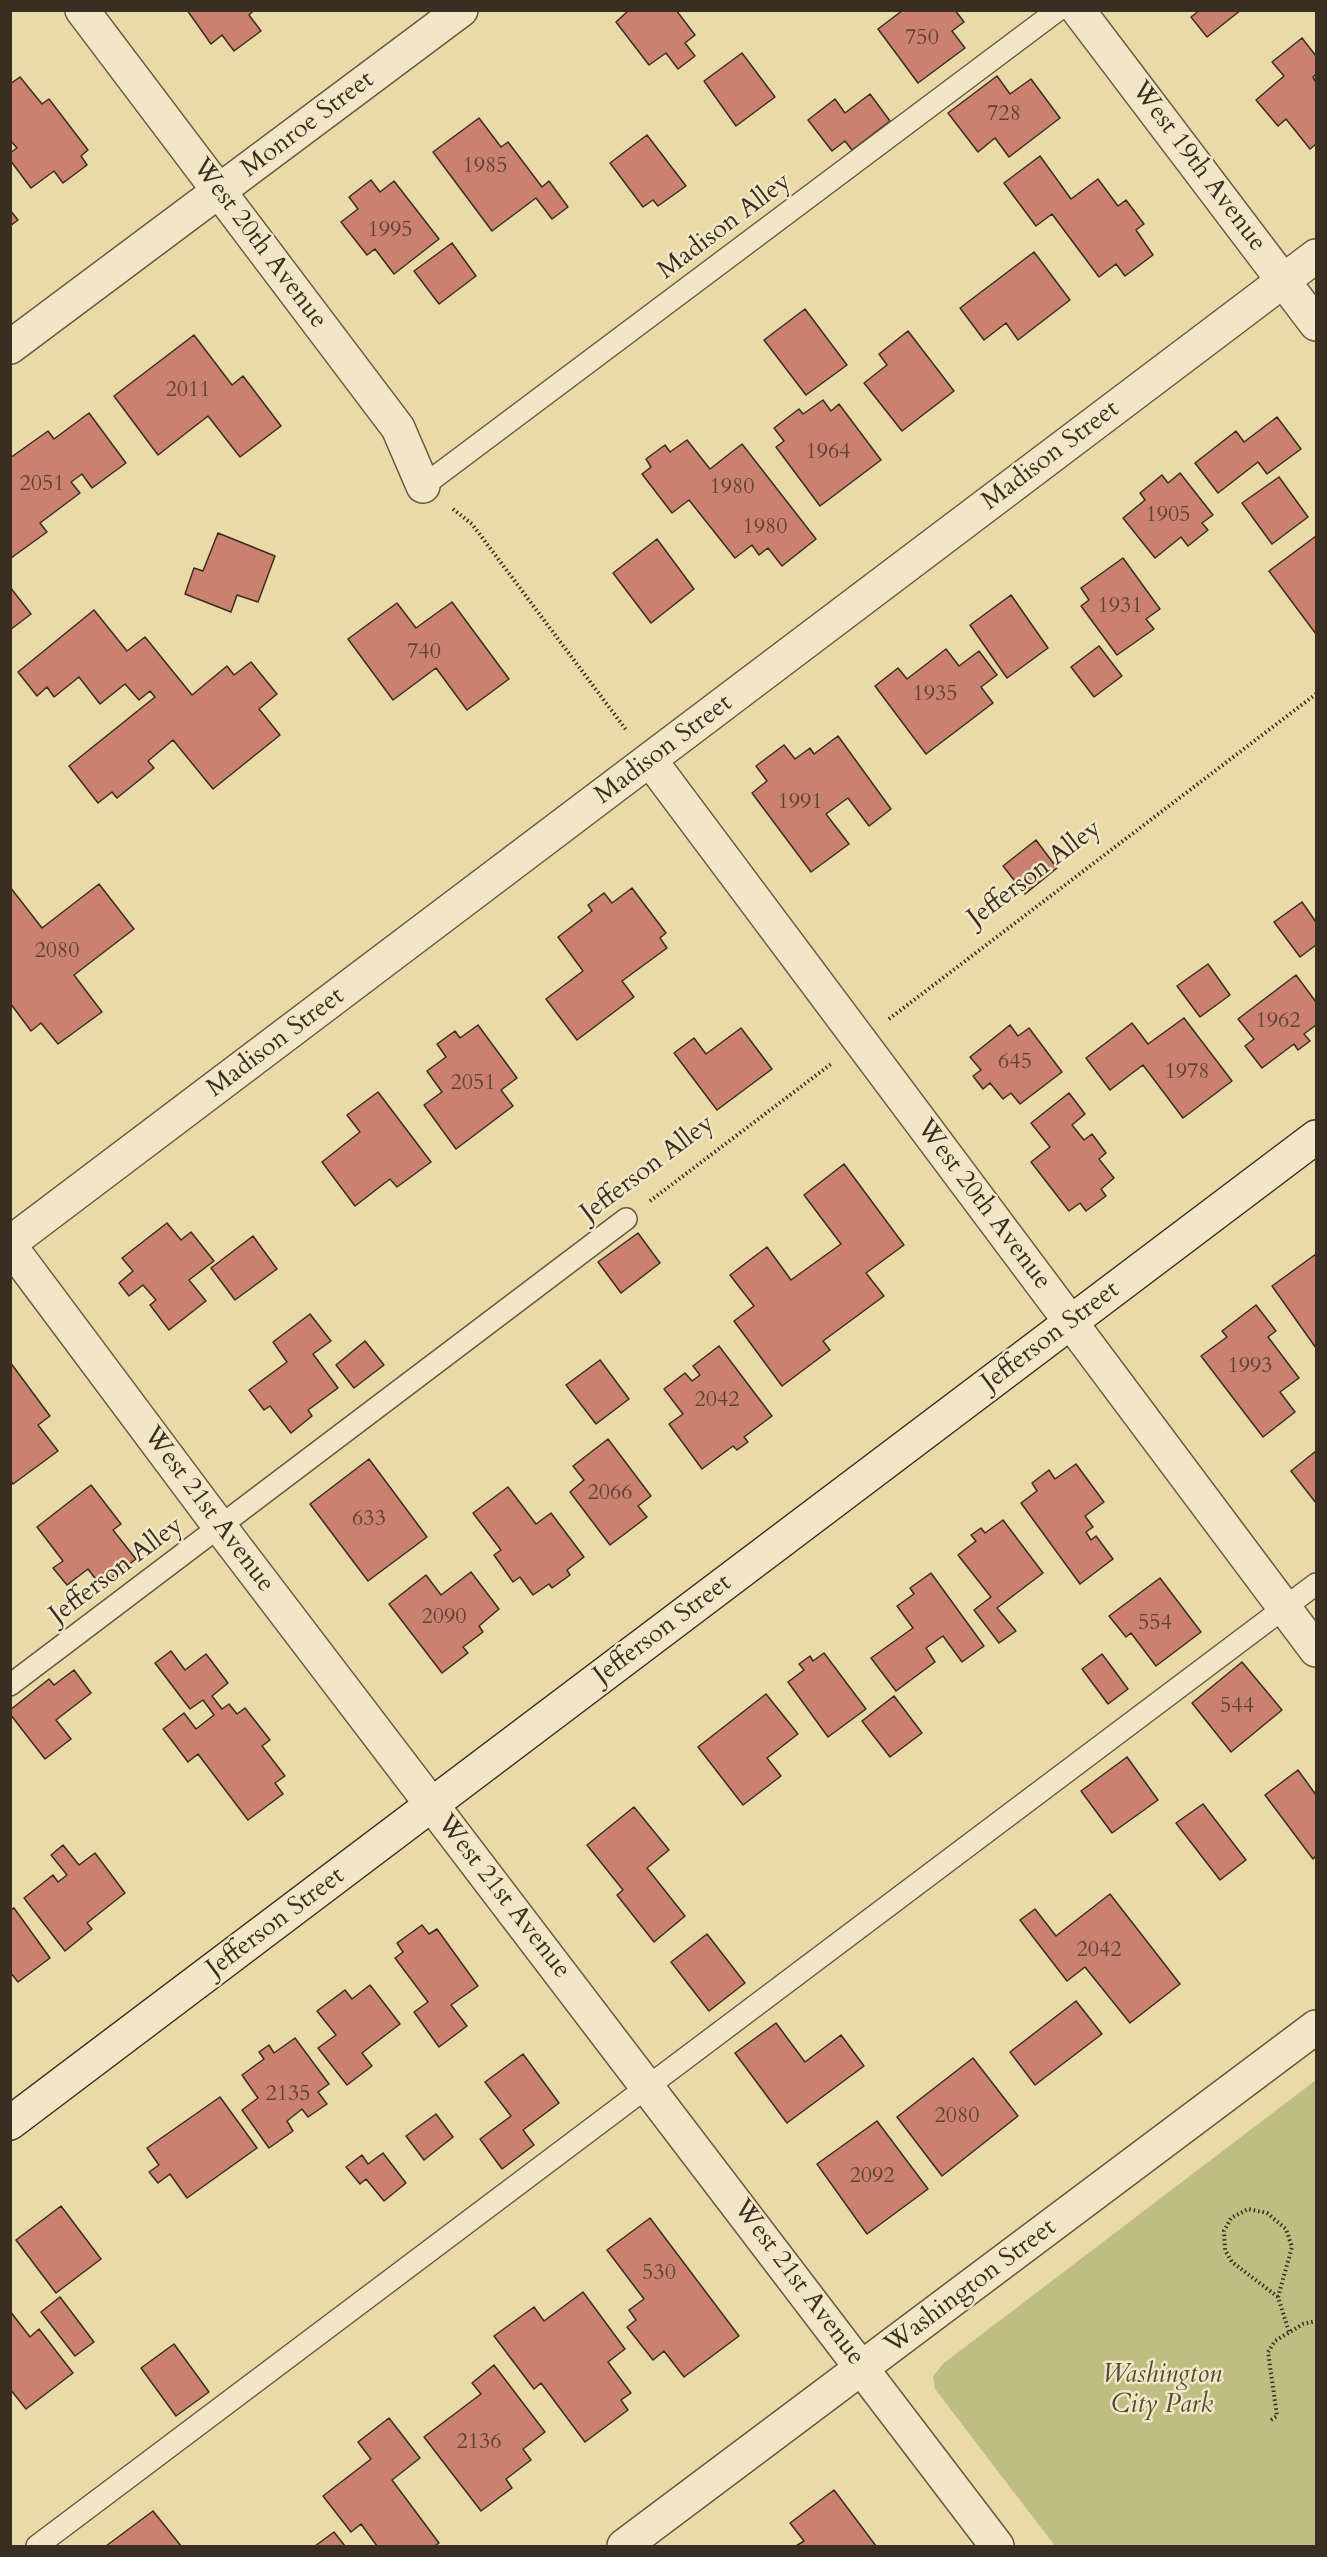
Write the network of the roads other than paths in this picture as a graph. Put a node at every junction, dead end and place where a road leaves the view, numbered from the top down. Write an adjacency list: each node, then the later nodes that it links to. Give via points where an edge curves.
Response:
1 (82, 10): 5 (street, West 20th Avenue)
2 (461, 10): 5 (street, Monroe Street)
3 (1058, 10): 10 (lane, Madison Alley)
4 (1078, 10): 7 (street, West 19th Avenue)
5 (220, 191): 9 (street, Monroe Street); 10 (street, West 20th Avenue, via 398,428)
6 (1317, 256): 7 (street, Madison Street)
7 (1284, 280): 8 (street, West 19th Avenue); 11 (street, Madison Street)
8 (1317, 324)
9 (10, 347)
10 (423, 486)
11 (650, 760): 14 (street, Madison Street); 15 (street, West 20th Avenue)
12 (1317, 1137): 15 (street, Jefferson Street)
13 (626, 1219): 16 (lane, Jefferson Alley)
14 (10, 1244): 16 (street, West 21st Avenue)
15 (1071, 1322): 18 (street, West 20th Avenue); 21 (street, Jefferson Street)
16 (220, 1527): 20 (lane, Jefferson Alley); 21 (street, West 21st Avenue)
17 (1317, 1584): 18 (lane)
18 (1285, 1608): 19 (street, West 20th Avenue); 23 (lane)
19 (1317, 1650)
20 (10, 1685)
21 (432, 1805): 23 (street, West 21st Avenue); 24 (street, Jefferson Street)
22 (1317, 2027): 25 (street, Washington Street)
23 (648, 2085): 25 (street, West 21st Avenue); 26 (lane)
24 (10, 2123)
25 (863, 2368): 27 (street, Washington Street); 28 (street, West 21st Avenue)
26 (37, 2547)
27 (624, 2547)
28 (997, 2547)

